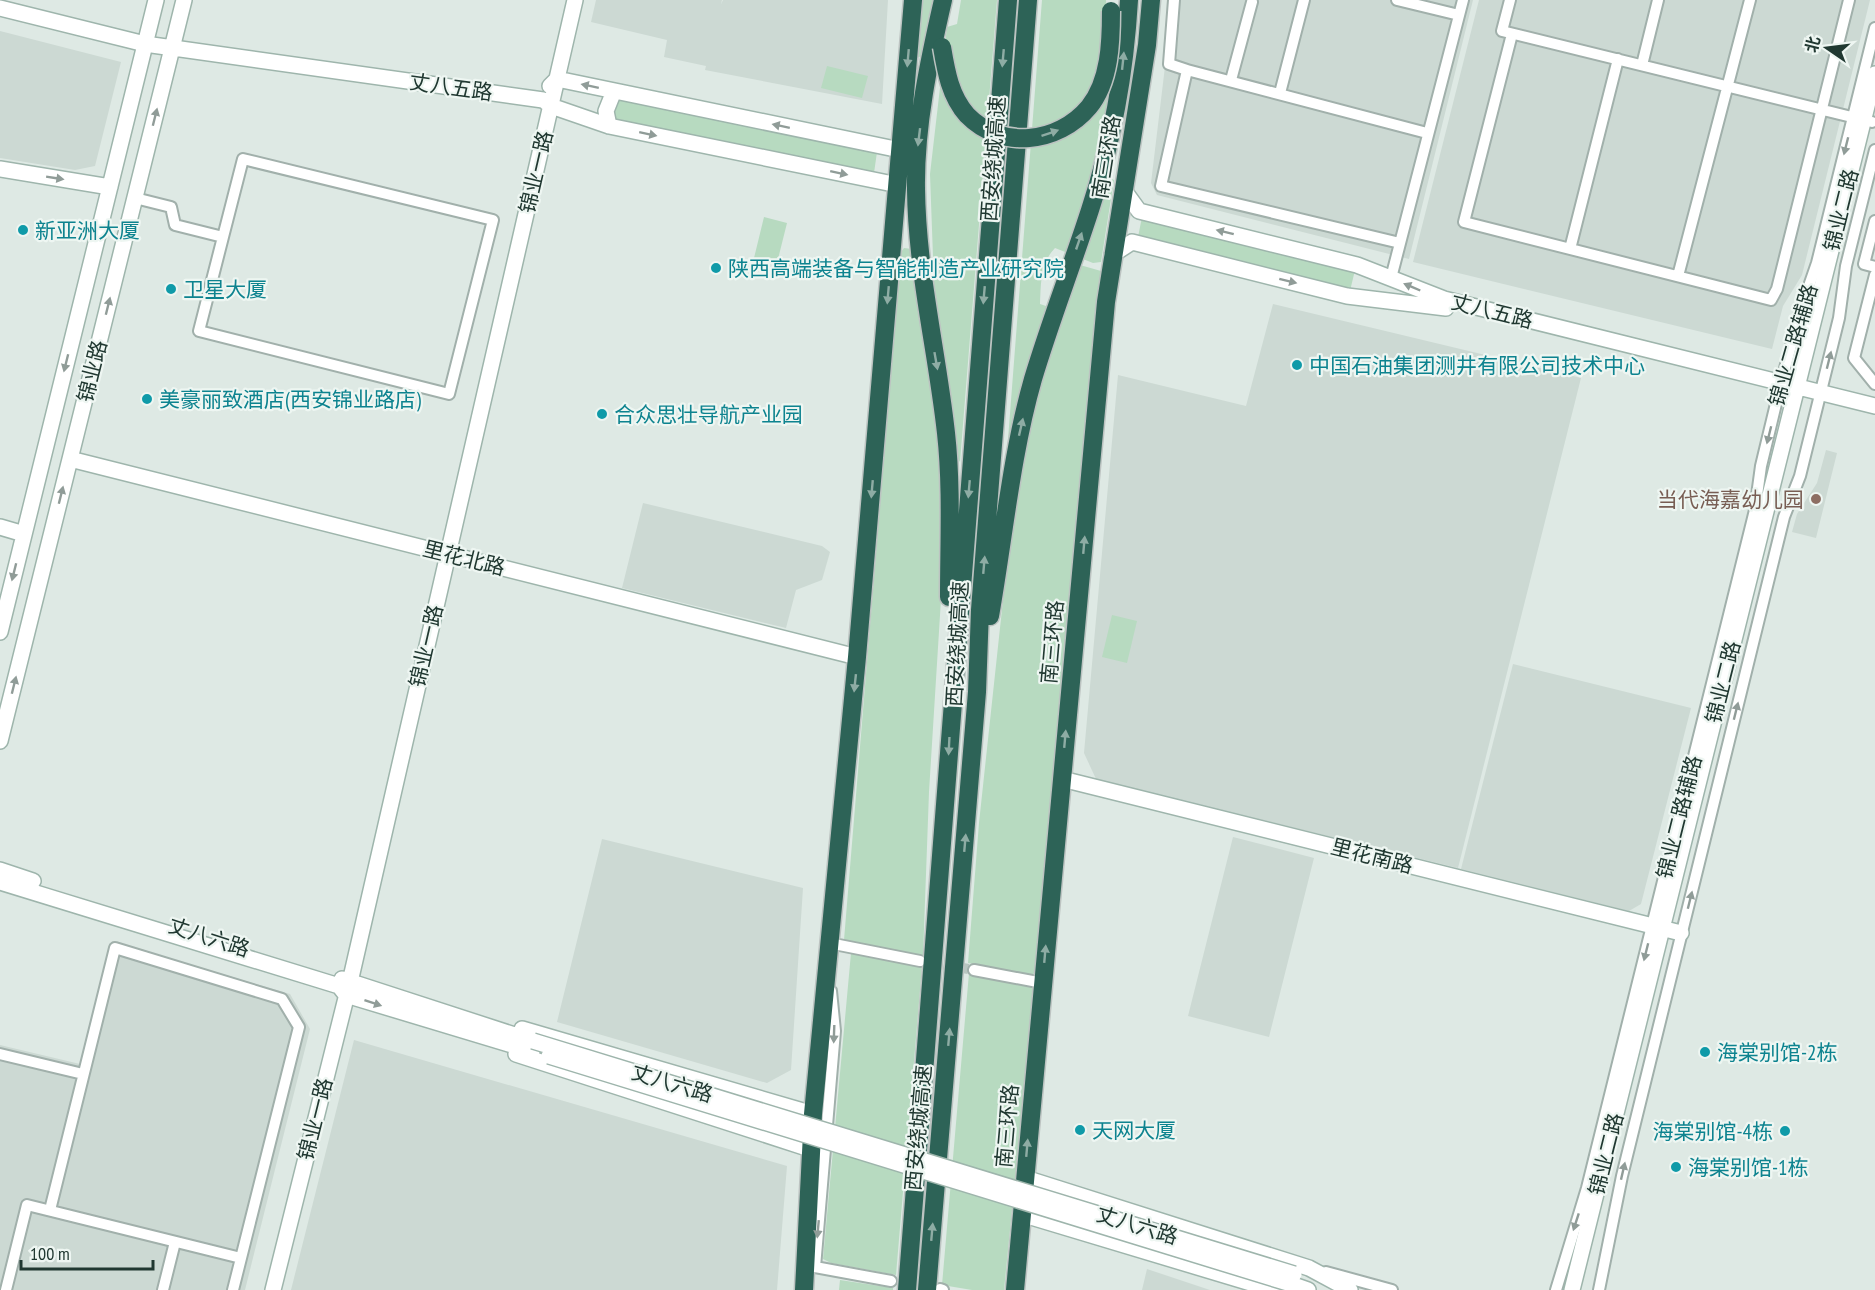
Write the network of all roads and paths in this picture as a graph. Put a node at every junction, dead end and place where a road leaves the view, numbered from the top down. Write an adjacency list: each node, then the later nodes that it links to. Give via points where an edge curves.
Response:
1 (8, 0): 25 (main road, 丈八五路)
2 (156, 0): 25 (main road, 锦业路)
3 (184, 0): 27 (main road, 锦业路)
4 (566, 0): 37 (main road, 锦业一路)
5 (575, 0): 32 (main road)
6 (912, 0): 43 (highway, one-way to 43)
7 (947, 0): 26 (highway); 26 (highway)
8 (1008, 0): 69 (highway, 西安绕城高速, one-way to 69)
9 (1028, 0): 70 (highway, 西安绕城高速, one-way to 9, via 980,610)
10 (1151, 0): 47 (highway, 南三环路)
11 (1174, 0): 30 (street, via 1169,64)
12 (1304, 0): 36 (street)
13 (1396, 0): 22 (street)
14 (1463, 0): 22 (street)
15 (1510, 0): 24 (street, via 1502,31)
16 (1658, 0): 29 (street)
17 (1750, 0): 34 (street)
18 (1849, 0): 38 (street)
19 (1252, 3): 33 (street)
20 (1120, 5): 26 (highway, one-way to 20, bridge, via 948,81 966,114 987,129 1012,138 1045,136 1059,131 1089,106 1102,83); 70 (highway, one-way to 20, via 1019,435 1033,379 1091,208 1115,113)
21 (0, 8): 25 (main road, 丈八五路)
22 (1460, 15): 41 (street)
23 (1875, 28): 39 (street, 锦业二路辅路)
24 (1512, 34): 28 (street); 52 (street, via 1464,222)
25 (146, 40): 27 (main road, 丈八五路); 46 (main road, 锦业路)
26 (939, 42): 69 (highway, one-way to 69, via 918,144 916,188 920,262 946,435)
27 (173, 44): 37 (main road, 丈八五路); 48 (main road, 锦业路, one-way to 27)
28 (1618, 59): 29 (street); 52 (street)
29 (1642, 65): 34 (street)
30 (1188, 70): 33 (street); 51 (street, via 1161,186)
31 (1875, 74): 39 (main road, 锦业二路)
32 (557, 79): 35 (main road, one-way to 32); 37 (main road)
33 (1231, 80): 36 (street)
34 (1727, 86): 38 (street); 56 (street)
35 (614, 91): 40 (main road, via 606,111); 43 (main road, one-way to 35)
36 (1280, 93): 41 (street)
37 (546, 99): 40 (main road, 丈八五路); 66 (main road, 锦业一路)
38 (1822, 110): 39 (street); 56 (street, via 1777,290 1771,300)
39 (1866, 118): 42 (main road, 锦业二路); 59 (street, 锦业二路辅路, one-way to 59, via 1800,312); 60 (main road, 锦业二路)
40 (609, 126): 45 (main road, 丈八五路, one-way to 45)
41 (1427, 133): 51 (street)
42 (1872, 147): 60 (main road, 锦业二路, one-way to 42)
43 (900, 150): 45 (highway)
44 (0, 170): 46 (main road, one-way to 46)
45 (898, 185): 68 (highway, one-way to 68)
46 (110, 187): 65 (main road, 锦业路, one-way to 65)
47 (1123, 189): 53 (highway, 南三环路); 57 (main road, 丈八五路, one-way to 47, via 1357,265 1139,211)
48 (135, 198): 50 (street, via 171,207 176,225); 63 (main road, 锦业路, one-way to 48)
49 (1875, 221): 54 (street, via 1864,264)
50 (223, 237): 50 (street, via 243,159 493,220 449,394 199,331)
51 (1400, 243): 57 (street)
52 (1570, 249): 56 (street)
53 (1112, 255): 59 (main road, 丈八五路, one-way to 59, via 1132,242 1347,296 1435,305); 72 (highway, 南三环路, one-way to 53)
54 (1875, 267)
55 (1875, 275): 58 (street, via 1854,358)
56 (1678, 276)
57 (1391, 278): 59 (main road, 丈八五路, one-way to 57, via 1444,299)
58 (1874, 380)
59 (1780, 386): 60 (main road, 丈八五路); 75 (street, 锦业二路辅路, one-way to 75)
60 (1807, 393): 61 (main road, 丈八五路); 62 (main road, 丈八五路); 75 (main road, 锦业二路); 75 (street, 锦业二路辅路, one-way to 60, via 1784,517 1800,476)
61 (1875, 406)
62 (1875, 414)
63 (70, 459): 66 (main road, 里花北路); 71 (main road, 锦业路, one-way to 63)
64 (0, 527): 65 (main road)
65 (24, 534): 67 (main road, 锦业路, one-way to 67)
66 (443, 553): 68 (main road, 里花北路); 80 (main road, 锦业一路)
67 (0, 632)
68 (857, 657): 76 (highway, one-way to 76)
69 (952, 691): 102 (highway, 西安绕城高速, one-way to 102)
70 (977, 692): 103 (highway, 西安绕城高速, one-way to 70)
71 (0, 741)
72 (1062, 779): 75 (main road, 里花南路); 79 (highway, 南三环路, one-way to 72)
73 (0, 870): 80 (main road, 丈八六路)
74 (0, 882): 80 (main road, 丈八六路)
75 (1667, 930): 109 (street, 锦业二路辅路, one-way to 109); 110 (main road, 锦业二路); 111 (main road, 锦业二路); 112 (street, 锦业二路辅路, one-way to 75)
76 (829, 949): 77 (street); 86 (highway); 95 (street, one-way to 95, via 835,1031 815,1267)
77 (920, 961)
78 (974, 970): 79 (street)
79 (1043, 983): 88 (highway, 南三环路, one-way to 79)
80 (344, 985): 81 (main road, 丈八六路); 82 (main road, 丈八六路, one-way to 82); 99 (main road, 锦业一路); 100 (main road, 锦业一路)
81 (477, 1020): 83 (main road, 丈八六路); 86 (main road, via 539,1032)
82 (455, 1029): 83 (main road, 丈八六路); 87 (main road, via 527,1058)
83 (532, 1046): 94 (main road, 丈八六路, bridge)
84 (0, 1054): 85 (street)
85 (83, 1074): 89 (street); 92 (street, via 115,948 282,999 299,1027)
86 (813, 1114): 87 (highway)
87 (810, 1149): 101 (highway)
88 (1024, 1178): 90 (highway, 南三环路); 93 (main road)
89 (50, 1210): 91 (street); 96 (street, via 27,1205)
90 (1021, 1214): 104 (highway, 南三环路); 105 (main road)
91 (175, 1242): 92 (street); 97 (street)
92 (241, 1258): 98 (street)
93 (1310, 1268): 107 (main road); 108 (street)
94 (1292, 1279): 106 (main road, 丈八六路); 107 (main road, 丈八六路)
95 (891, 1281)
96 (6, 1290)
97 (163, 1290)
98 (233, 1290)
99 (265, 1290)
100 (273, 1290)
101 (804, 1290)
102 (908, 1290)
103 (927, 1290)
104 (1015, 1290)
105 (1274, 1290)
106 (1308, 1290)
107 (1348, 1290)
108 (1392, 1290)
109 (1556, 1290)
110 (1572, 1290)
111 (1582, 1290)
112 (1599, 1290)

